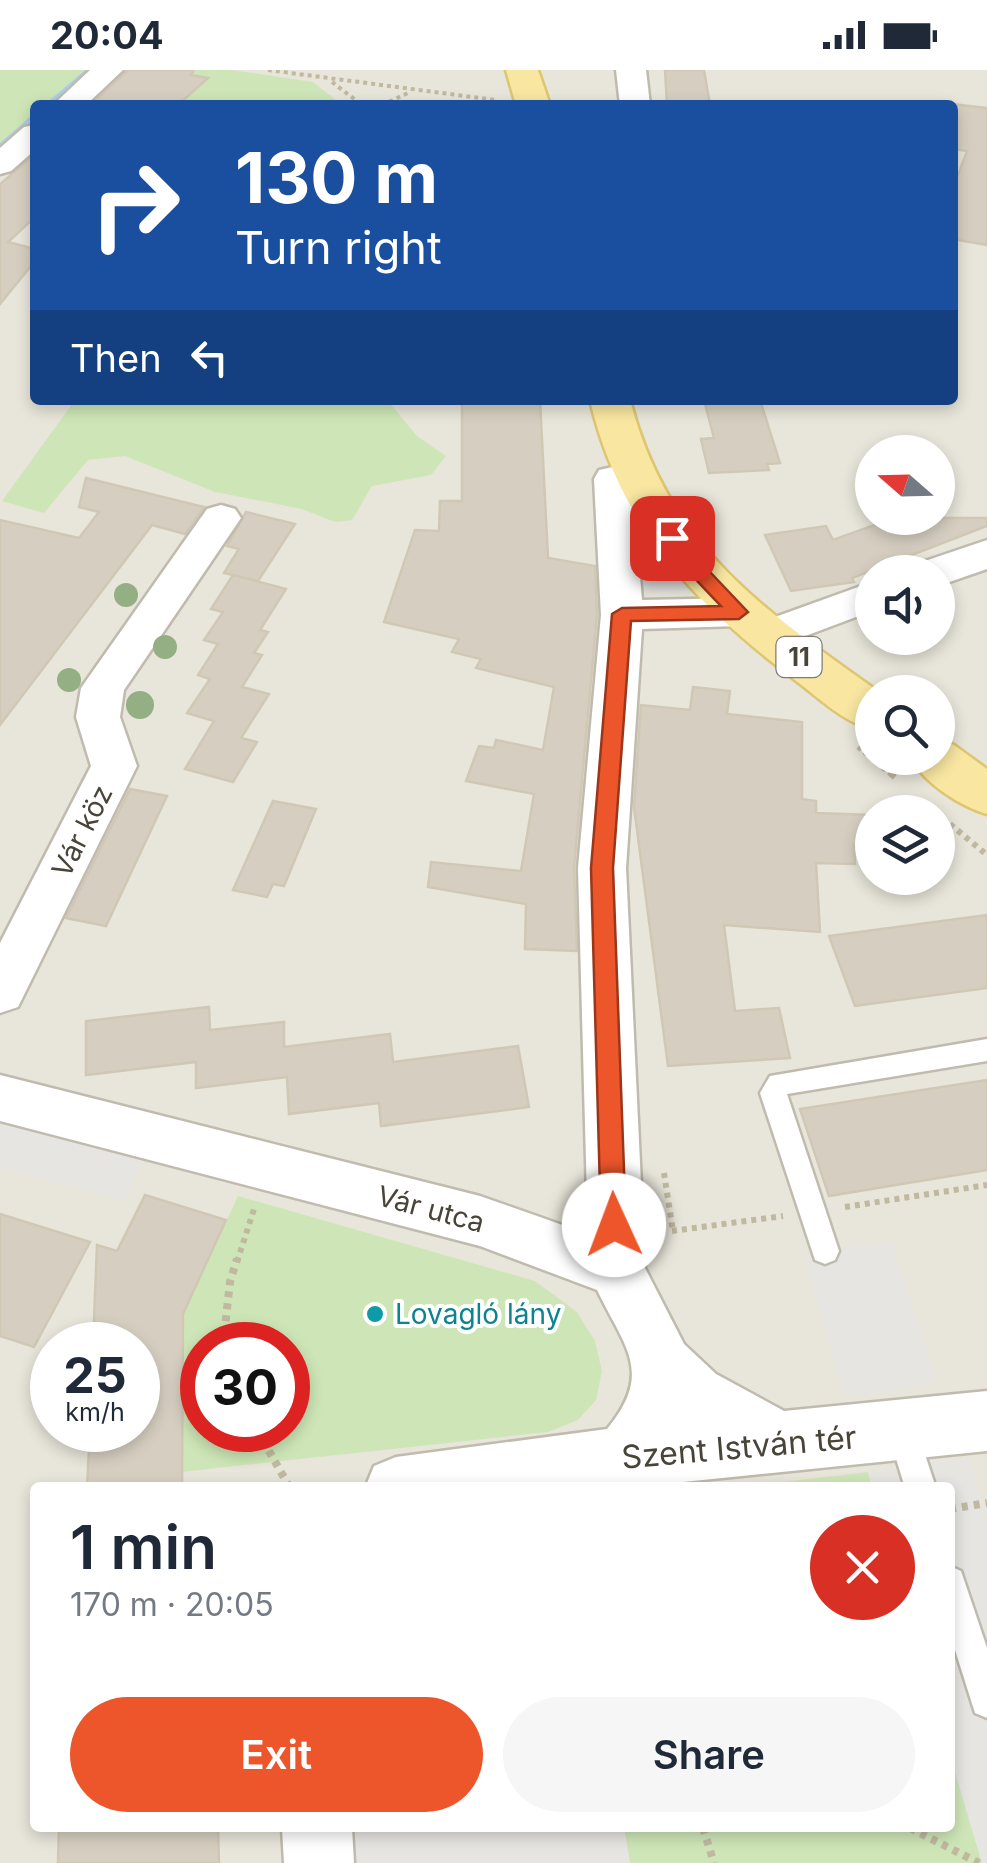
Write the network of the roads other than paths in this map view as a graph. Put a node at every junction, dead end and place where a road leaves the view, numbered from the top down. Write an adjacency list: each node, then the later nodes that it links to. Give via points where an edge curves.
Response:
1 (108, 70): 4 (street)
2 (522, 70): 5 (main road)
3 (631, 70): 6 (street)
4 (74, 100)
5 (532, 100)
6 (634, 100)
7 (30, 138): 8 (street)
8 (0, 164)
9 (611, 405): 16 (main road, 11, via 625,458 655,514 688,562)
10 (613, 480): 15 (street)
11 (221, 518): 20 (street, Vár köz, via 103,688 98,717 114,766)
12 (987, 554): 13 (street)
13 (955, 566)
14 (855, 600): 16 (street)
15 (622, 614): 16 (street); 24 (street, via 602,868)
16 (754, 624): 17 (main road, 11)
17 (855, 720)
18 (928, 775): 19 (main road)
19 (987, 794)
20 (0, 992)
21 (987, 1050): 23 (lane, via 779,1084 773,1092)
22 (0, 1098): 24 (street, Vár utca, via 480,1221)
23 (824, 1250)
24 (617, 1271): 25 (street)
25 (663, 1364): 28 (street, via 694,1395); 29 (street, via 658,1414)
26 (987, 1421): 27 (street, Szent István tér)
27 (886, 1424): 28 (street, Szent István tér); 31 (lane)
28 (784, 1443): 29 (street, Szent István tér)
29 (623, 1457): 30 (street, Szent István tér)
30 (440, 1482)
31 (918, 1482)
32 (955, 1598): 33 (lane)
33 (987, 1701)
34 (316, 1832): 35 (street)
35 (319, 1863)

